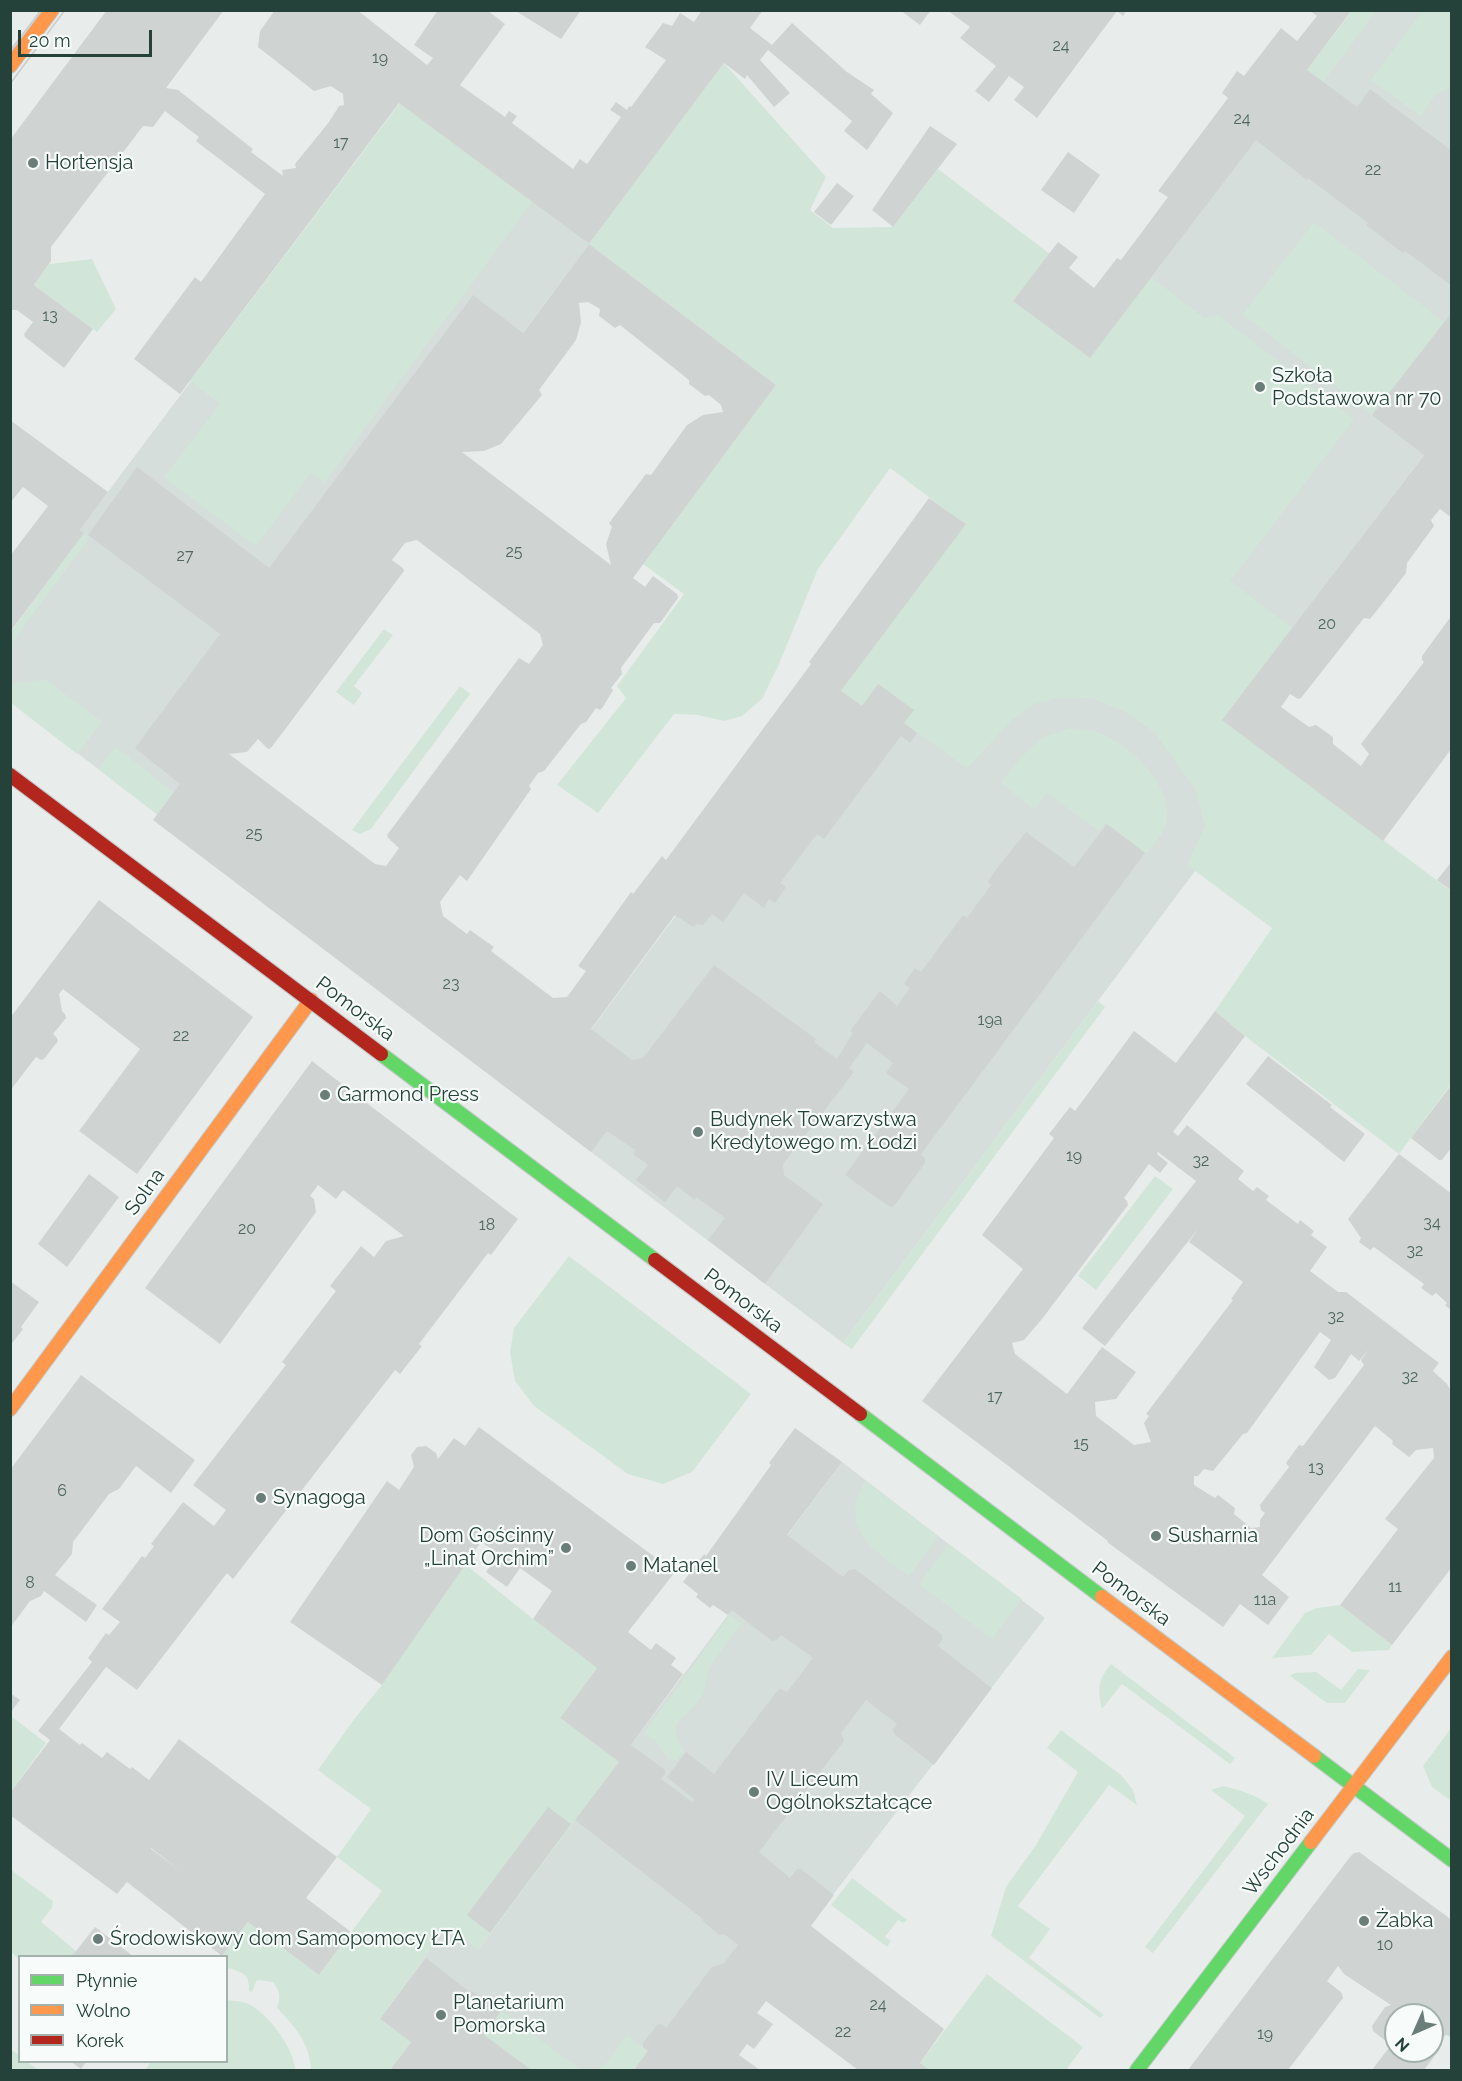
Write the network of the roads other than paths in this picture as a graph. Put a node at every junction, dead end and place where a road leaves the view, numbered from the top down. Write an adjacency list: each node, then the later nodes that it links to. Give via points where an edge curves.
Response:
1 (52, 10): 2 (street)
2 (10, 66)
3 (10, 775): 4 (street, Pomorska)
4 (311, 1000): 5 (street, Solna); 7 (street, Pomorska)
5 (10, 1409)
6 (1452, 1657): 7 (street, Wschodnia)
7 (1354, 1786): 8 (street, Pomorska); 9 (street, Wschodnia)
8 (1452, 1860)
9 (1137, 2070)

